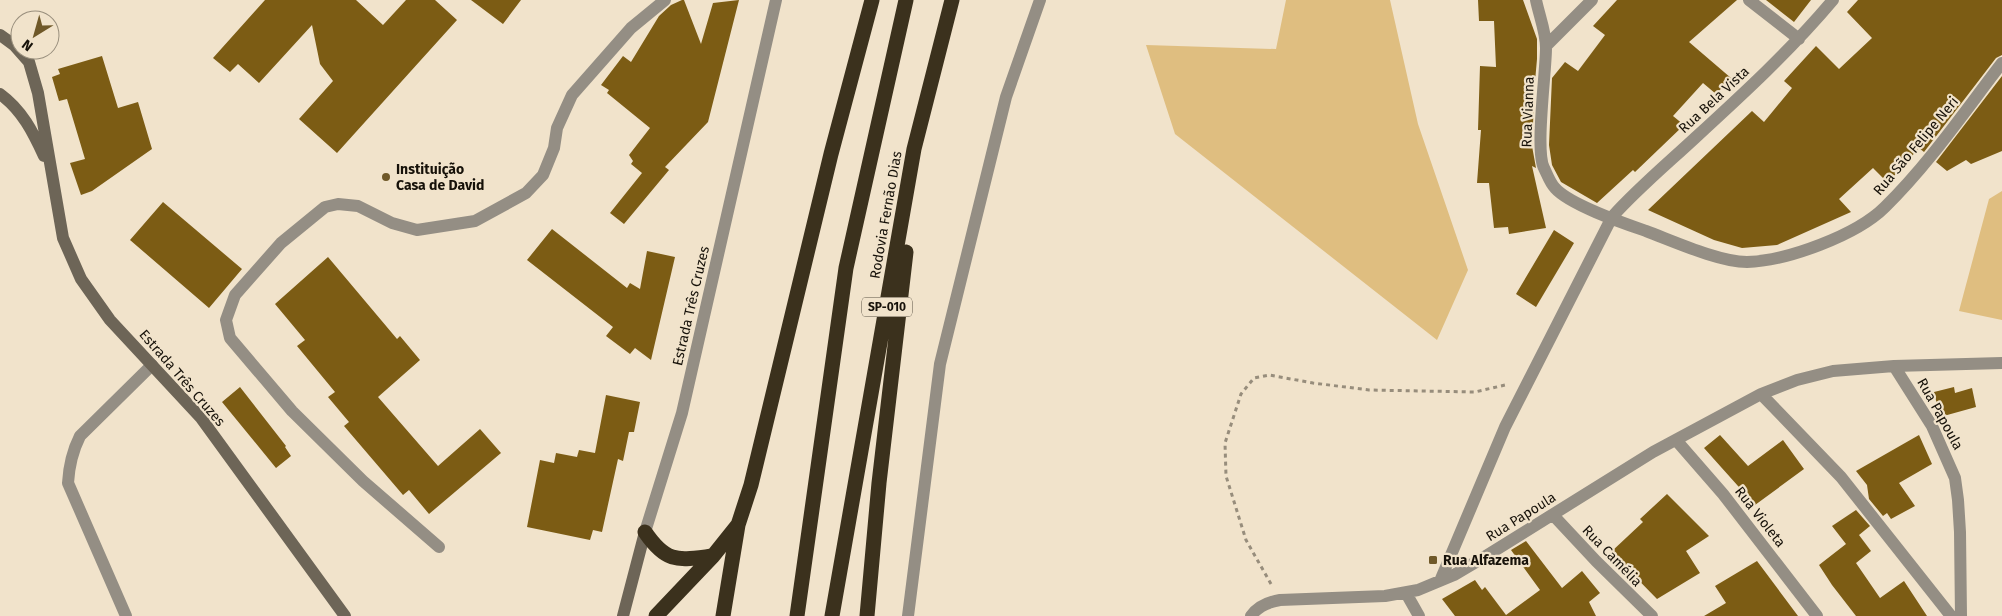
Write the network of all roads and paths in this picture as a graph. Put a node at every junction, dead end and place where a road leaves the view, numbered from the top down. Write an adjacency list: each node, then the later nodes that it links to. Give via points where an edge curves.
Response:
1 (665, 0): 28 (street, via 631,28 572,95 542,175 526,194 475,220 417,230 392,223 358,206 338,204 325,207 281,243 235,295 226,320 230,338 292,411 363,481)
2 (872, 0): 26 (highway)
3 (906, 0): 38 (highway, Rodovia Fernão Dias / SP-010, via 846,268)
4 (952, 0): 16 (highway, Rodovia Fernão Dias / SP-010)
5 (1040, 0): 41 (street, via 1006,97 940,364)
6 (1536, 0): 13 (street, Rua Vianna)
7 (1592, 0): 13 (street)
8 (1749, 0): 12 (street)
9 (1833, 0): 12 (street, Rua Bela Vista)
10 (773, 1): 27 (street, Estrada Três Cruzes, via 682,412)
11 (0, 36): 17 (street, Estrada Três Cruzes, via 14,45 29,62 38,93)
12 (1799, 39): 18 (street, Rua Bela Vista)
13 (1547, 45): 18 (street, Rua Vianna, via 1542,166 1555,188 1572,202)
14 (2002, 63): 18 (street, Rua São Felipe Neri, via 1921,167 1884,208 1854,229 1822,244 1782,257 1746,262 1720,257)
15 (0, 94): 17 (street, Estrada Três Cruzes, via 12,103 30,127)
16 (920, 127): 39 (highway, Rodovia Fernão Dias / SP-010); 40 (highway)
17 (50, 167): 20 (street, Estrada Três Cruzes, via 62,238 82,279 110,320)
18 (1612, 217): 22 (street)
19 (2002, 363): 21 (street)
20 (152, 365): 33 (street, Estrada Três Cruzes, via 201,418); 34 (street, via 80,436 69,466 68,483)
21 (1894, 366): 23 (street, Rua Papoula, via 1832,371); 47 (street, Rua Papoula, via 1932,426 1955,478 1960,524)
22 (1530, 380): 30 (street, via 1505,427); 32 (path, via 1475,392 1369,390 1270,375 1254,378 1241,394 1225,444 1226,476 1246,540)
23 (1761, 394): 24 (street, Rua Papoula); 46 (street, via 1841,477)
24 (1676, 440): 25 (street, Rua Papoula); 45 (street, Rua Violeta, via 1723,494)
25 (1553, 515): 30 (street, Rua Papoula); 44 (street, Rua Camélia)
26 (738, 525): 29 (highway); 37 (highway)
27 (645, 532): 29 (highway, via 655,547 666,555 683,559); 35 (street, Estrada Três Cruzes)
28 (439, 546)
29 (714, 556): 36 (highway)
30 (1440, 581): 31 (street, Rua Papoula)
31 (1406, 594): 32 (street, Rua Papoula); 43 (street)
32 (1280, 600): 42 (street, Rua Papoula, via 1269,602)
33 (343, 615)
34 (126, 616)
35 (623, 616)
36 (656, 616)
37 (723, 616)
38 (796, 616)
39 (832, 616)
40 (867, 616)
41 (908, 616)
42 (1251, 616)
43 (1419, 616)
44 (1652, 616)
45 (1817, 616)
46 (1951, 616)
47 (1960, 616)

